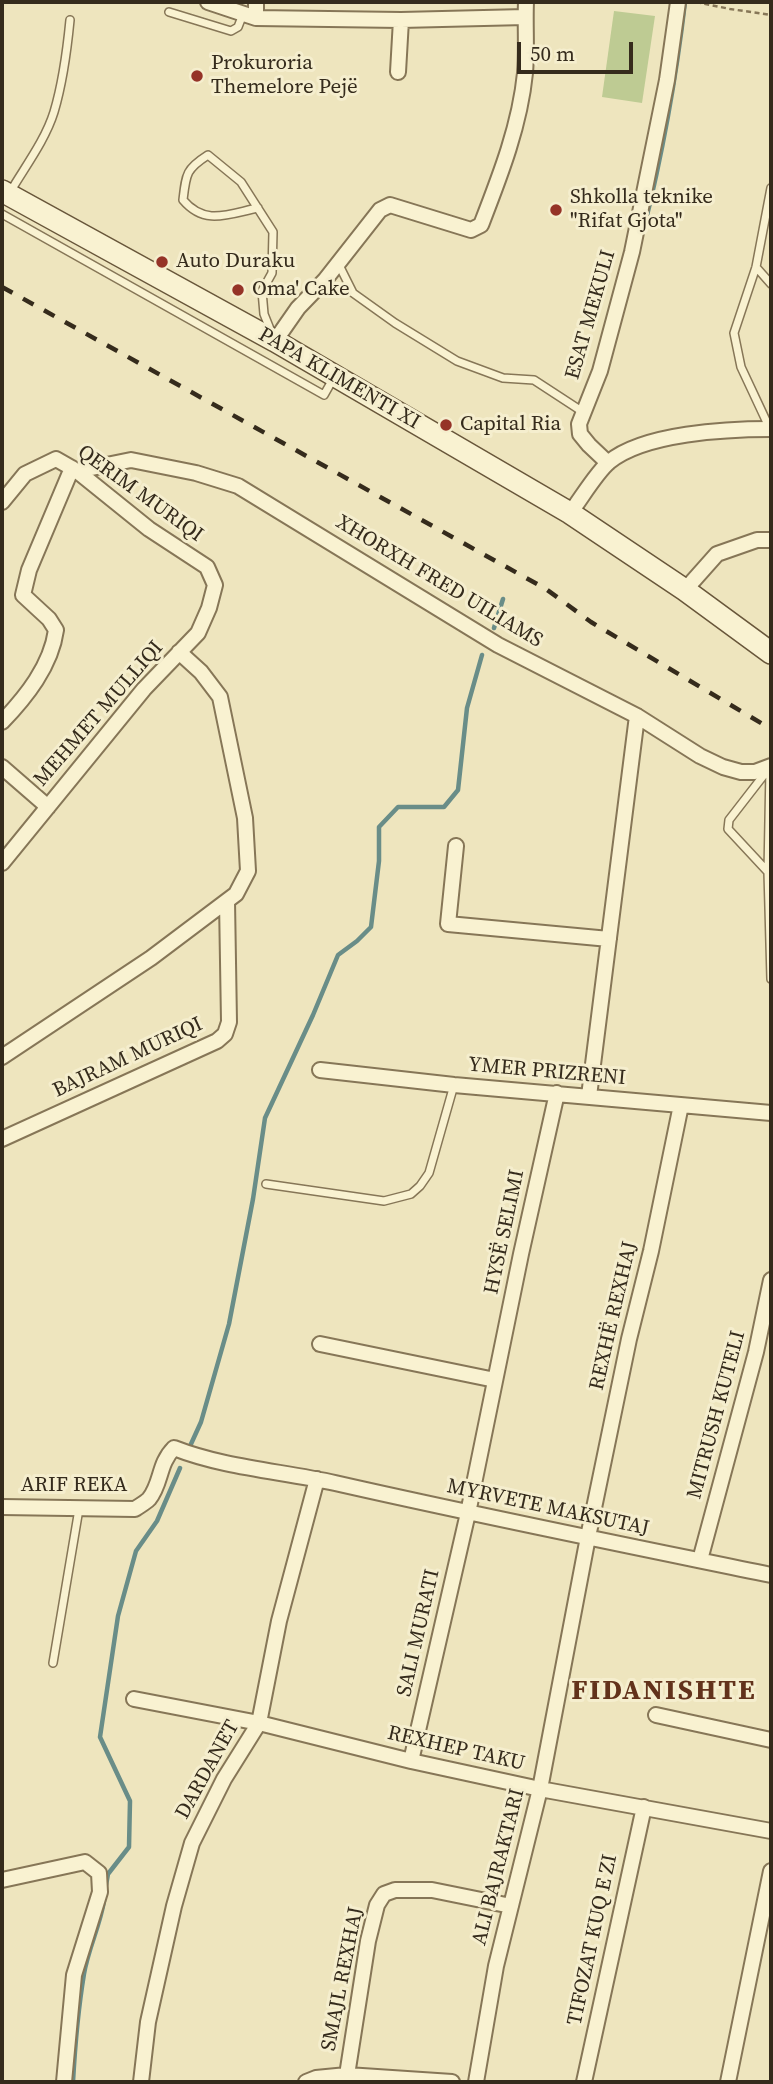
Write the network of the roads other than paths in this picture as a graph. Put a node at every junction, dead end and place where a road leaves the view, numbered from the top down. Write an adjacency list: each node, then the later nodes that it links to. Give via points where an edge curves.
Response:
1 (208, 2): 6 (street)
2 (256, 2): 6 (street)
3 (526, 2): 7 (street)
4 (678, 2): 19 (street, ESAT MEKULI, via 632,252 600,371)
5 (169, 12): 6 (lane, via 230,31)
6 (250, 16): 9 (street)
7 (525, 17): 9 (street); 14 (street, via 525,73 516,122 481,225 471,230 390,205 371,219)
8 (70, 20): 12 (lane, via 54,114)
9 (401, 20): 10 (street)
10 (398, 72)
11 (771, 188): 15 (lane)
12 (4, 200): 17 (street, PAPA KLIMENTI XI); 18 (lane, via 324,395)
13 (258, 208): 13 (lane, via 208,217 193,211 183,200 191,166 208,155 242,182); 17 (lane, via 273,232 272,273 262,291 264,314)
14 (338, 262): 17 (street); 19 (lane, via 353,293 457,361 503,378 534,380)
15 (756, 267): 16 (lane); 20 (lane, via 734,333 741,367)
16 (771, 284)
17 (275, 341): 18 (street, PAPA KLIMENTI XI)
18 (335, 376): 24 (street, PAPA KLIMENTI XI)
19 (583, 412): 21 (street, ESAT MEKULI, via 580,434)
20 (771, 429): 21 (street, via 706,432 652,443)
21 (608, 463): 24 (street)
22 (75, 469): 23 (street, QERIM MURIQI, via 56,459 25,474); 26 (street, QERIM MURIQI, via 149,529 207,567); 30 (street, XHORXH FRED UILIAMS, via 131,460 238,486 498,645); 31 (street, via 29,569 23,595 56,630 54,643 31,689)
23 (2, 502)
24 (570, 513): 27 (street, PAPA KLIMENTI XI)
25 (771, 540): 27 (street, via 757,540 717,554)
26 (215, 585): 28 (street, MEHMET MULLIQI, via 198,633)
27 (685, 590): 29 (street, PAPA KLIMENTI XI)
28 (179, 652): 34 (street, MEHMET MULLIQI); 38 (street, via 220,697 245,818 248,871)
29 (771, 653)
30 (637, 716): 32 (street, XHORXH FRED UILIAMS, via 723,767 755,772); 39 (street)
31 (2, 722)
32 (770, 766): 37 (lane); 37 (lane, via 729,820 728,830)
33 (2, 767): 34 (street)
34 (48, 807): 36 (street, MEHMET MULLIQI)
35 (456, 846): 39 (street, via 448,924)
36 (2, 863)
37 (768, 872): 40 (lane)
38 (227, 901): 41 (street); 48 (street, BAJRAM MURIQI, via 229,1022 225,1034)
39 (609, 939): 45 (street)
40 (771, 979)
41 (2, 1057)
42 (320, 1070): 43 (street, YMER PRIZRENI)
43 (454, 1085): 44 (street, YMER PRIZRENI); 49 (lane, via 429,1173 411,1194 384,1201)
44 (557, 1093): 45 (street, YMER PRIZRENI); 52 (street, HYSË SELIMI)
45 (589, 1096): 46 (street, YMER PRIZRENI)
46 (681, 1105): 47 (street, YMER PRIZRENI); 57 (street, REXHË REXHAJ)
47 (771, 1113)
48 (2, 1139)
49 (266, 1184)
50 (771, 1280): 58 (street, MITRUSH KUTELI)
51 (320, 1344): 52 (street)
52 (495, 1380): 56 (street, HYSË SELIMI)
53 (317, 1479): 55 (street, ARIF REKA, via 225,1463 174,1448 165,1458 148,1500 135,1509); 56 (street, MYRVETE MAKSUTAJ); 63 (street, DARDANET, via 279,1621)
54 (2, 1507): 55 (street, ARIF REKA)
55 (79, 1509): 60 (lane)
56 (468, 1513): 57 (street, MYRVETE MAKSUTAJ); 65 (street, SALI MURATI)
57 (588, 1537): 58 (street, MYRVETE MAKSUTAJ); 66 (street, ALI BAJRAKTARI)
58 (700, 1560): 59 (street, MYRVETE MAKSUTAJ)
59 (771, 1575)
60 (53, 1663)
61 (134, 1699): 63 (street, REXHEP TAKU)
62 (656, 1715): 64 (street)
63 (259, 1723): 65 (street, REXHEP TAKU); 74 (street, DARDANET, via 191,1843 148,2022)
64 (771, 1740)
65 (411, 1761): 66 (street, REXHEP TAKU)
66 (540, 1789): 67 (street, REXHEP TAKU); 71 (street, ALI BAJRAKTARI)
67 (644, 1807): 68 (street, REXHEP TAKU); 78 (street, TIFOZAT KUQ E ZI)
68 (771, 1831)
69 (771, 1871): 79 (street)
70 (2, 1880): 73 (street, via 85,1862 99,1873 100,1892 74,1975)
71 (511, 1906): 72 (street, SMAJL REXHAJ, via 432,1891 395,1889 384,1894 368,1941); 77 (street, ALI BAJRAKTARI)
72 (346, 2075): 75 (street); 76 (street)
73 (64, 2082)
74 (141, 2082)
75 (306, 2082)
76 (453, 2082)
77 (476, 2082)
78 (584, 2082)
79 (728, 2082)

